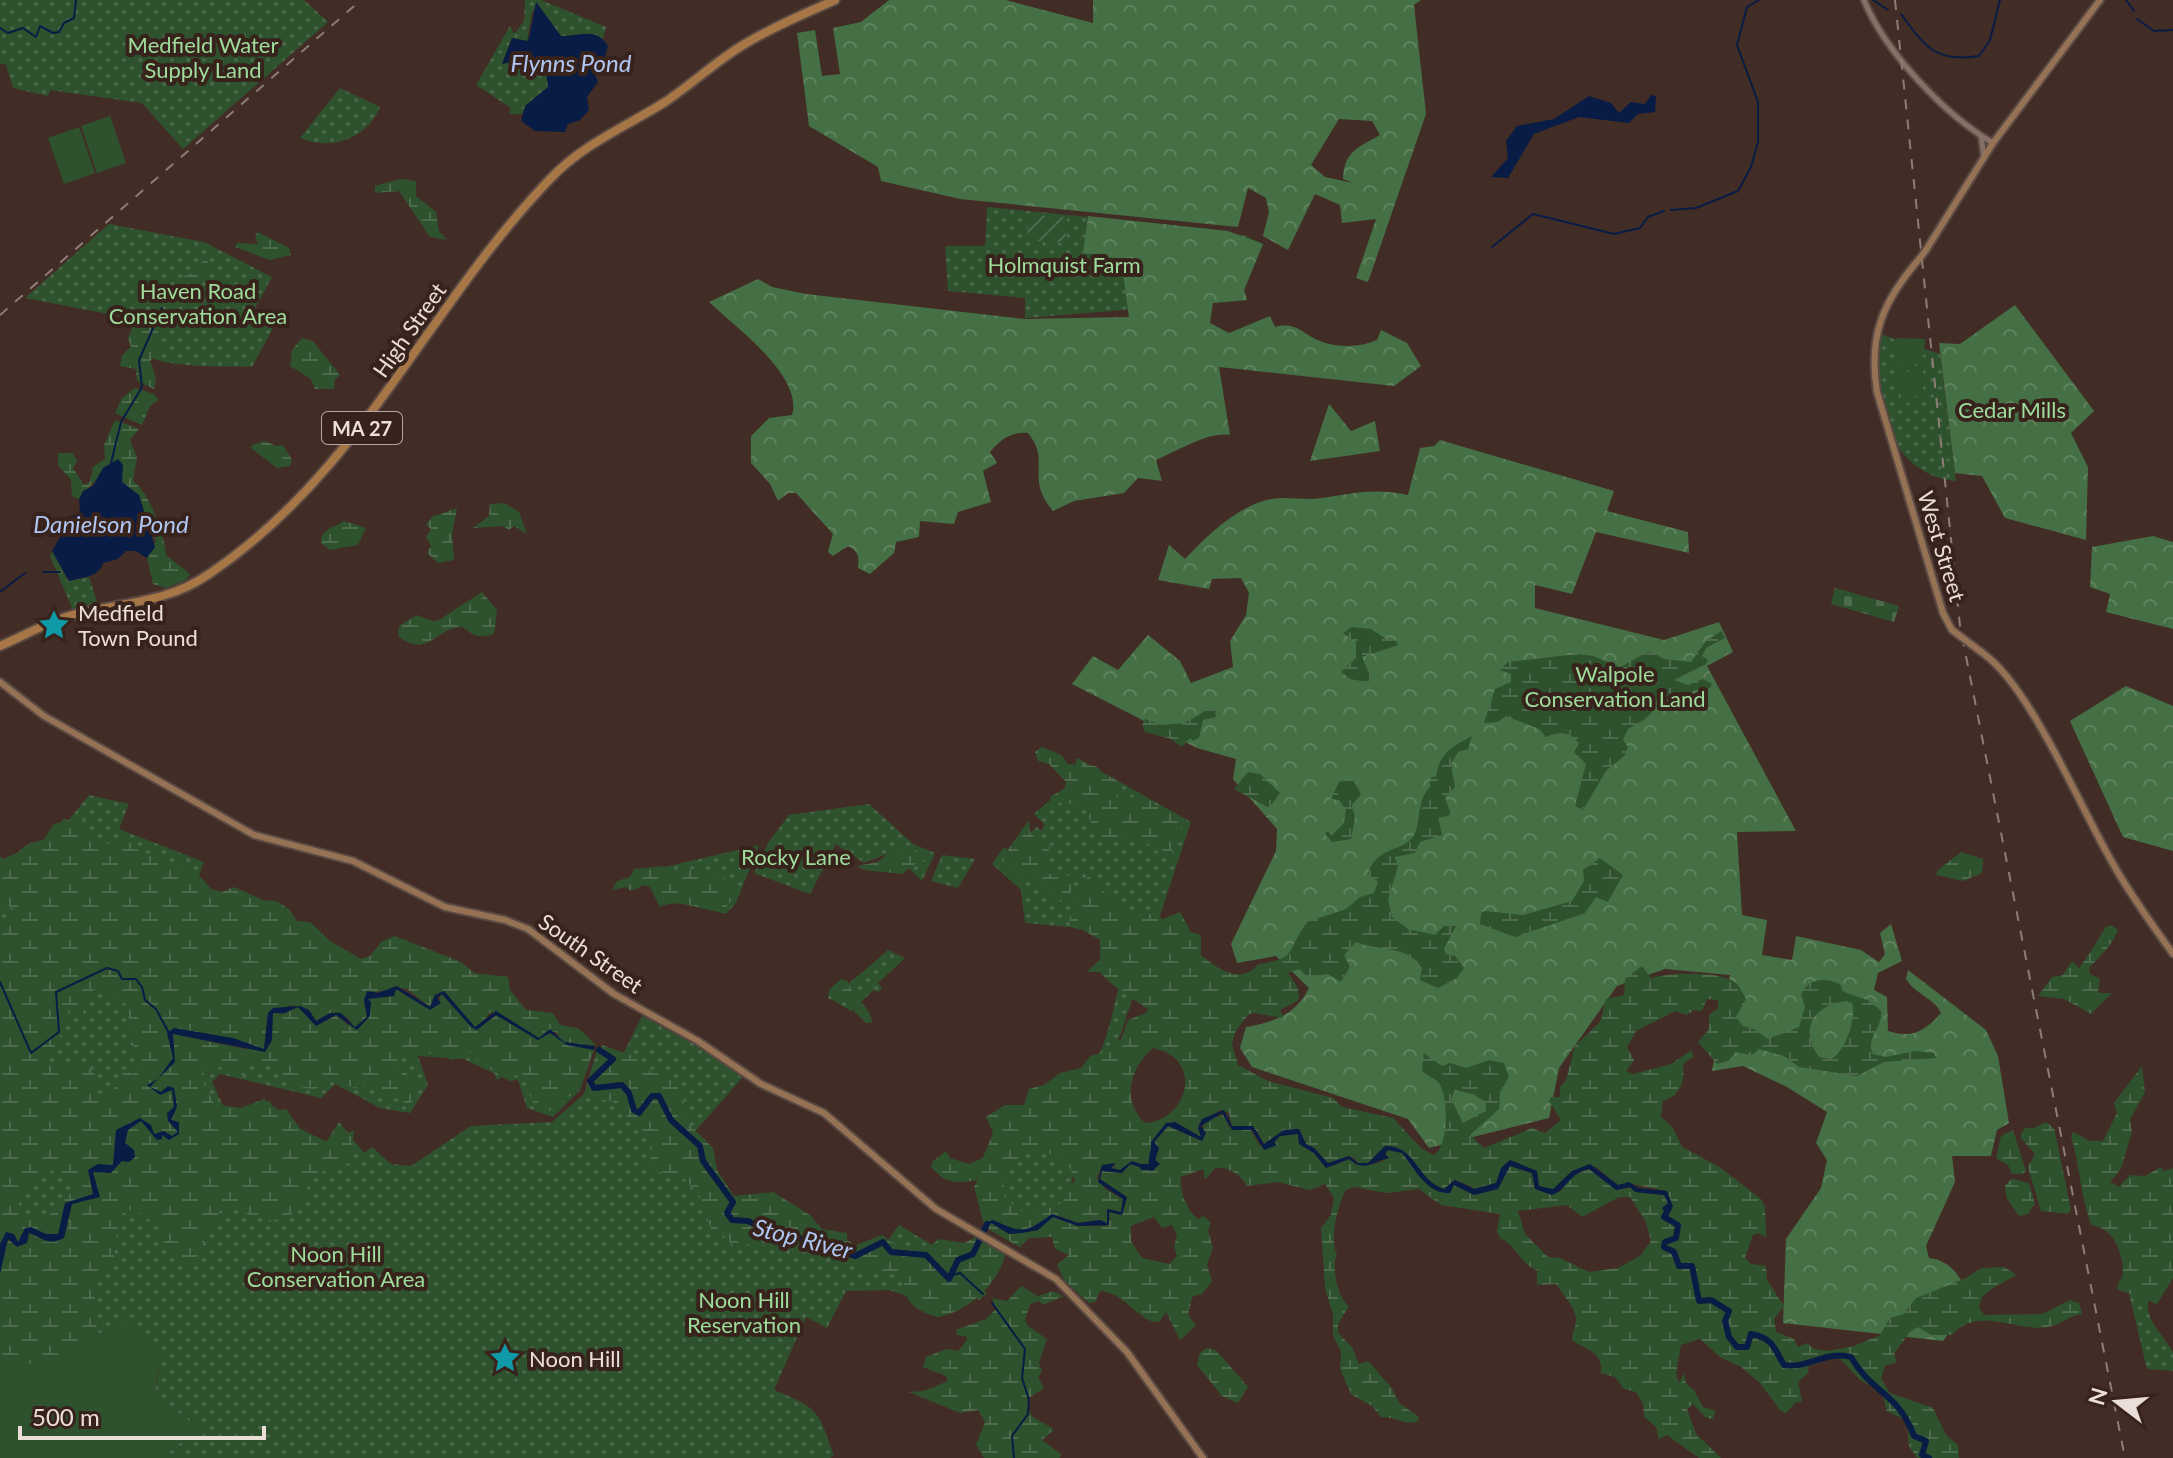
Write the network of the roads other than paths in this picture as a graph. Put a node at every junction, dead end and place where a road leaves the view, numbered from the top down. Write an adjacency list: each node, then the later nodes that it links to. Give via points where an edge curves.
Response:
1 (835, 0): 7 (main road, High Street / MA 27, via 740,47 663,103 596,141 554,175 458,289 364,426 296,503 238,553 169,596 68,616)
2 (1864, 0): 4 (street, via 1880,32 1931,95)
3 (2100, 0): 5 (main road, West Street)
4 (1981, 135): 5 (street); 6 (street)
5 (1993, 143): 6 (main road, West Street)
6 (1984, 157): 9 (main road, West Street, bridge, via 1884,306 1877,392 1952,630 2002,671 2026,705 2118,873)
7 (0, 646)
8 (0, 682): 10 (main road, South Street, via 44,716 254,835 353,861 445,907 528,929 614,994 761,1084 824,1113 912,1191 1045,1271 1127,1352)
9 (2173, 954)
10 (1203, 1458)

